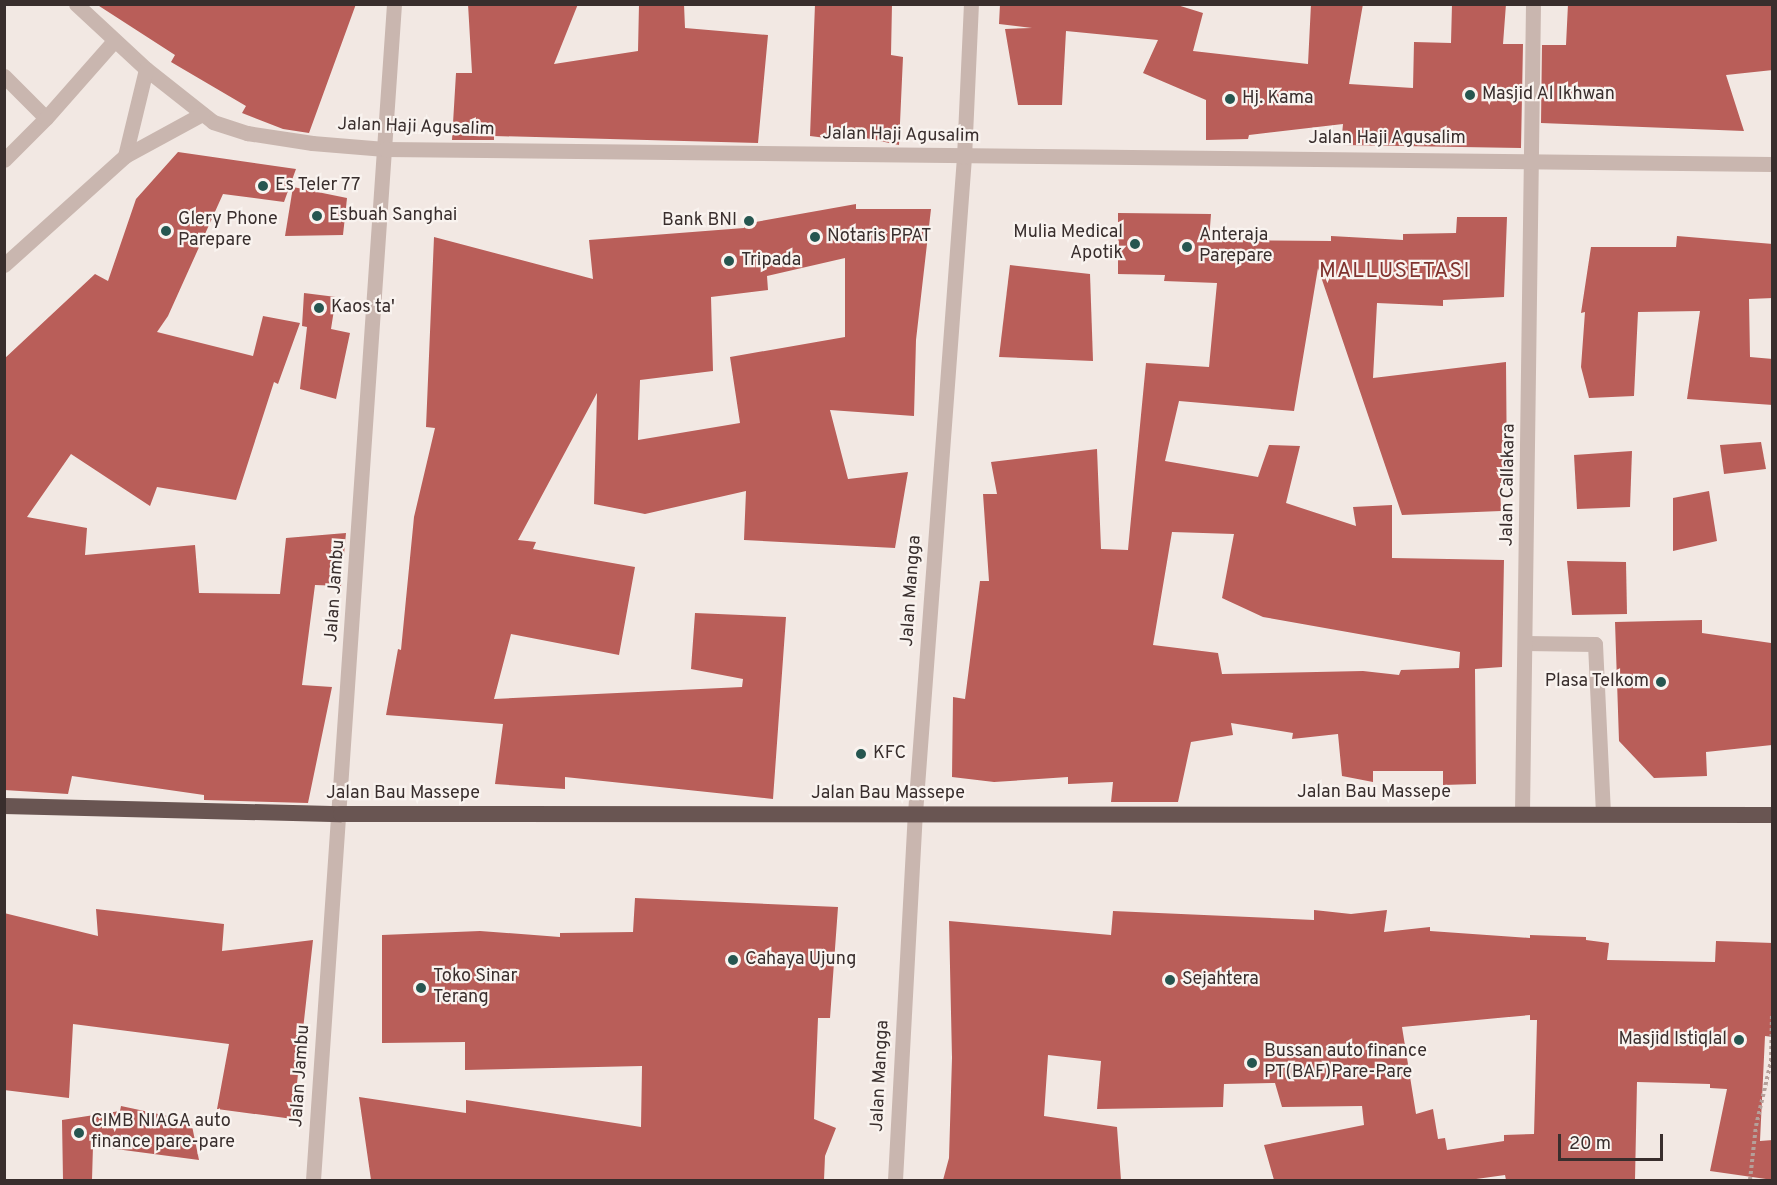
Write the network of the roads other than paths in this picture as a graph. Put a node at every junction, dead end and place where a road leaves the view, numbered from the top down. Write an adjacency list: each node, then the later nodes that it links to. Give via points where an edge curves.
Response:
1 (75, 4): 5 (street, Jalan Haji Agusalim)
2 (394, 4): 10 (street, Jalan Jambu)
3 (971, 4): 12 (street, Jalan Mangga)
4 (1533, 4): 13 (street, Jalan Callakara)
5 (114, 41): 6 (street, Jalan Haji Agusalim); 9 (street)
6 (146, 69): 8 (street, Jalan Haji Agusalim); 11 (street)
7 (4, 76): 9 (street)
8 (202, 114): 10 (street, Jalan Haji Agusalim, via 213,122 247,133); 11 (street)
9 (46, 118): 14 (street)
10 (385, 149): 12 (street, Jalan Haji Agusalim); 22 (street, Jalan Jambu)
11 (125, 156): 16 (street)
12 (964, 157): 13 (street, Jalan Haji Agusalim); 20 (street, Jalan Mangga)
13 (1534, 159): 15 (street, Jalan Haji Agusalim); 17 (street, Jalan Callakara)
14 (4, 160)
15 (1773, 164)
16 (4, 264)
17 (1525, 643): 19 (street, Jalan Callakara); 21 (street, via 1595,644)
18 (4, 806): 22 (highway, Jalan Bau Massepe)
19 (1522, 812): 20 (highway, Jalan Bau Massepe); 21 (highway, Jalan Bau Massepe)
20 (915, 813): 22 (highway, Jalan Bau Massepe); 25 (street, Jalan Mangga)
21 (1603, 813): 23 (highway, Jalan Bau Massepe)
22 (341, 814): 24 (street, Jalan Jambu)
23 (1773, 815)
24 (313, 1180)
25 (895, 1180)

